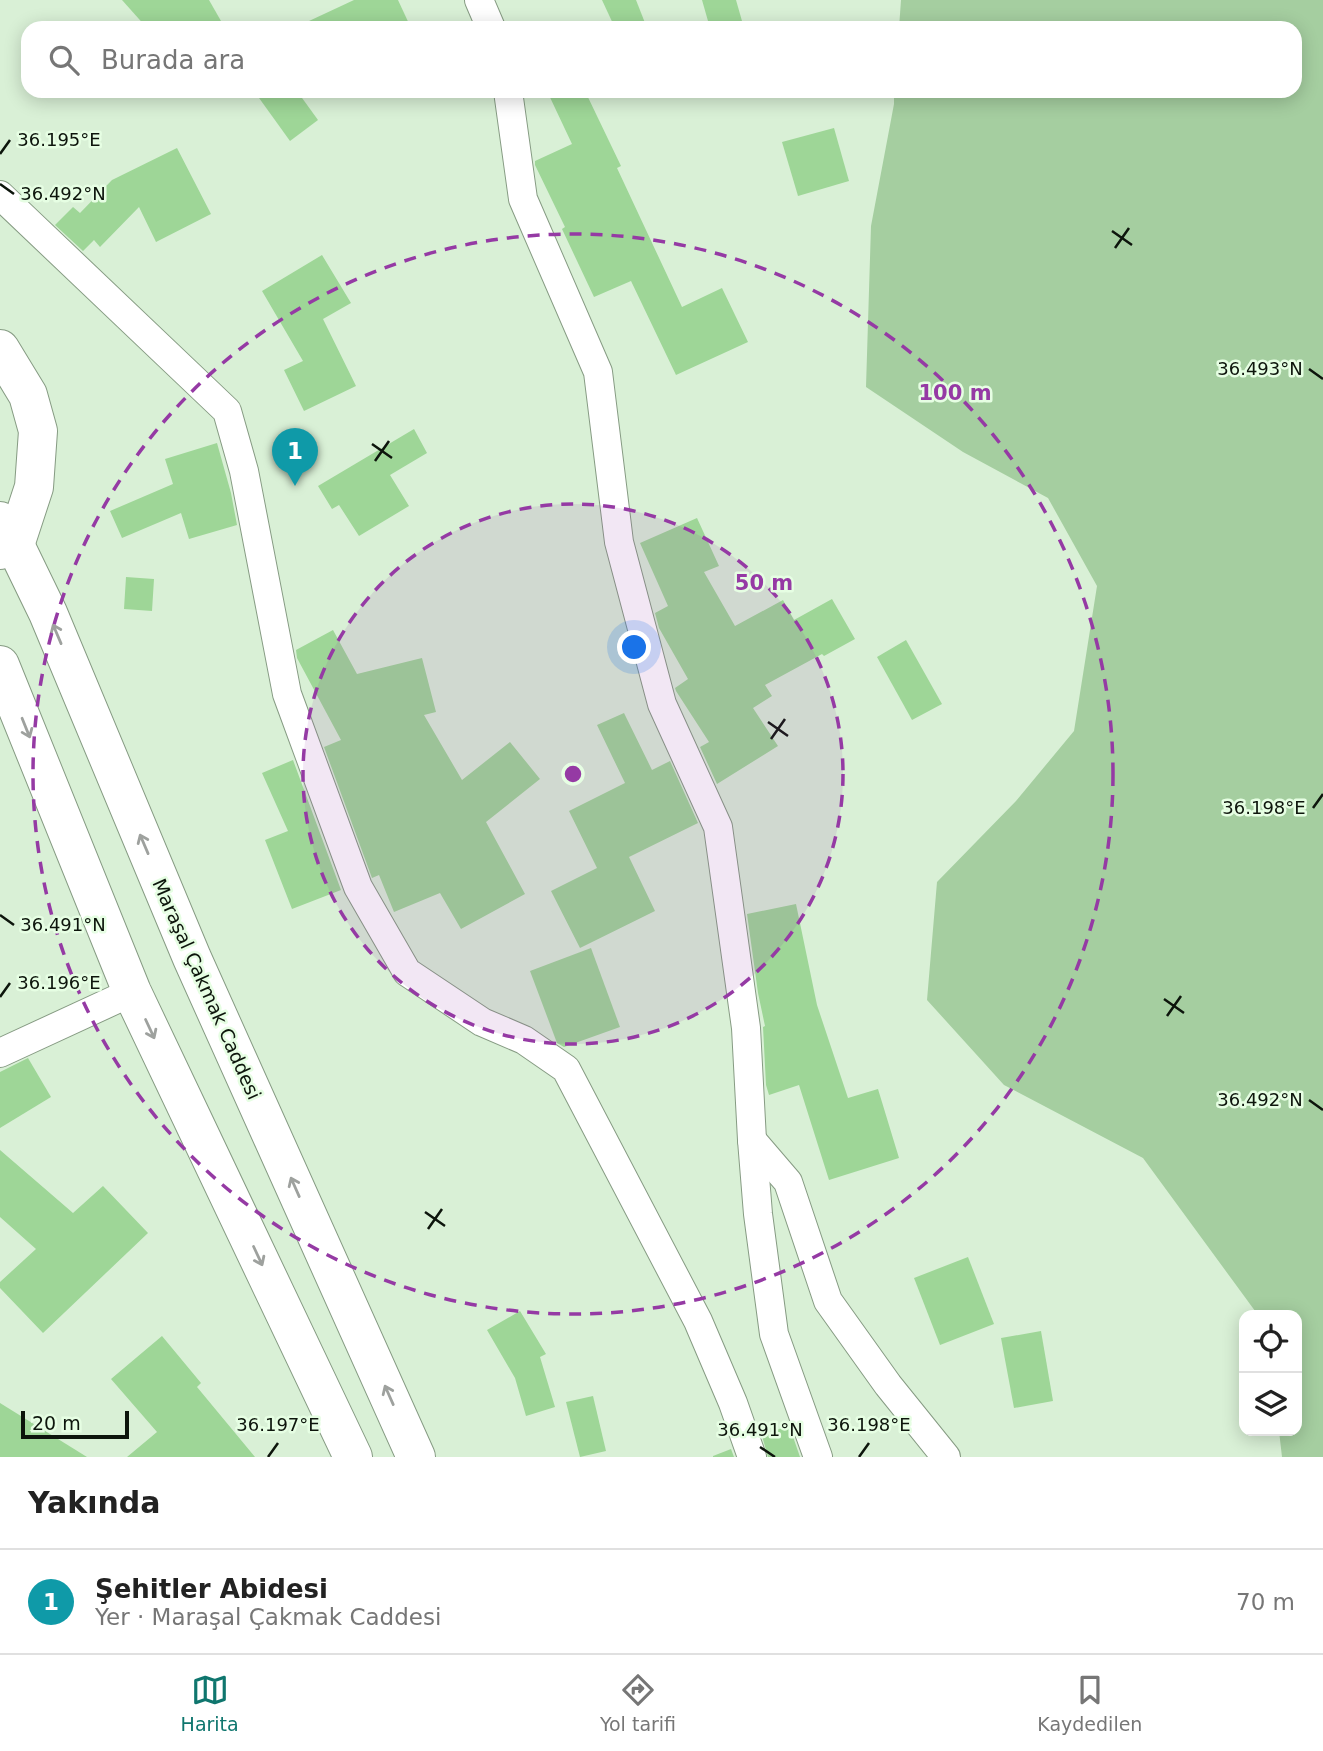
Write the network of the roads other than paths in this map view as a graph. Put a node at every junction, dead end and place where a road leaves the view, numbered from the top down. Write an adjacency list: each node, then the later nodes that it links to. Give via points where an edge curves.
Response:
1 (479, 0): 2 (street)
2 (488, 21)
3 (509, 98): 10 (street, via 523,199 598,372 619,542 662,704 718,827 746,1028)
4 (0, 195): 13 (street, via 227,411 244,471 287,694 358,887 407,972 482,1022 524,1040 566,1069 698,1321)
5 (0, 349): 6 (main road, via 28,395 38,431 34,487)
6 (5, 539): 12 (main road, Maraşal Çakmak Caddesi, one-way to 6, via 192,958 48,613)
7 (0, 665): 8 (main road, one-way to 8)
8 (132, 992): 9 (street); 11 (main road, one-way to 11)
9 (0, 1053)
10 (752, 1140): 14 (street, via 774,1334); 15 (street, via 788,1182 828,1301)
11 (352, 1457)
12 (416, 1457)
13 (752, 1457)
14 (818, 1457)
15 (946, 1457)

